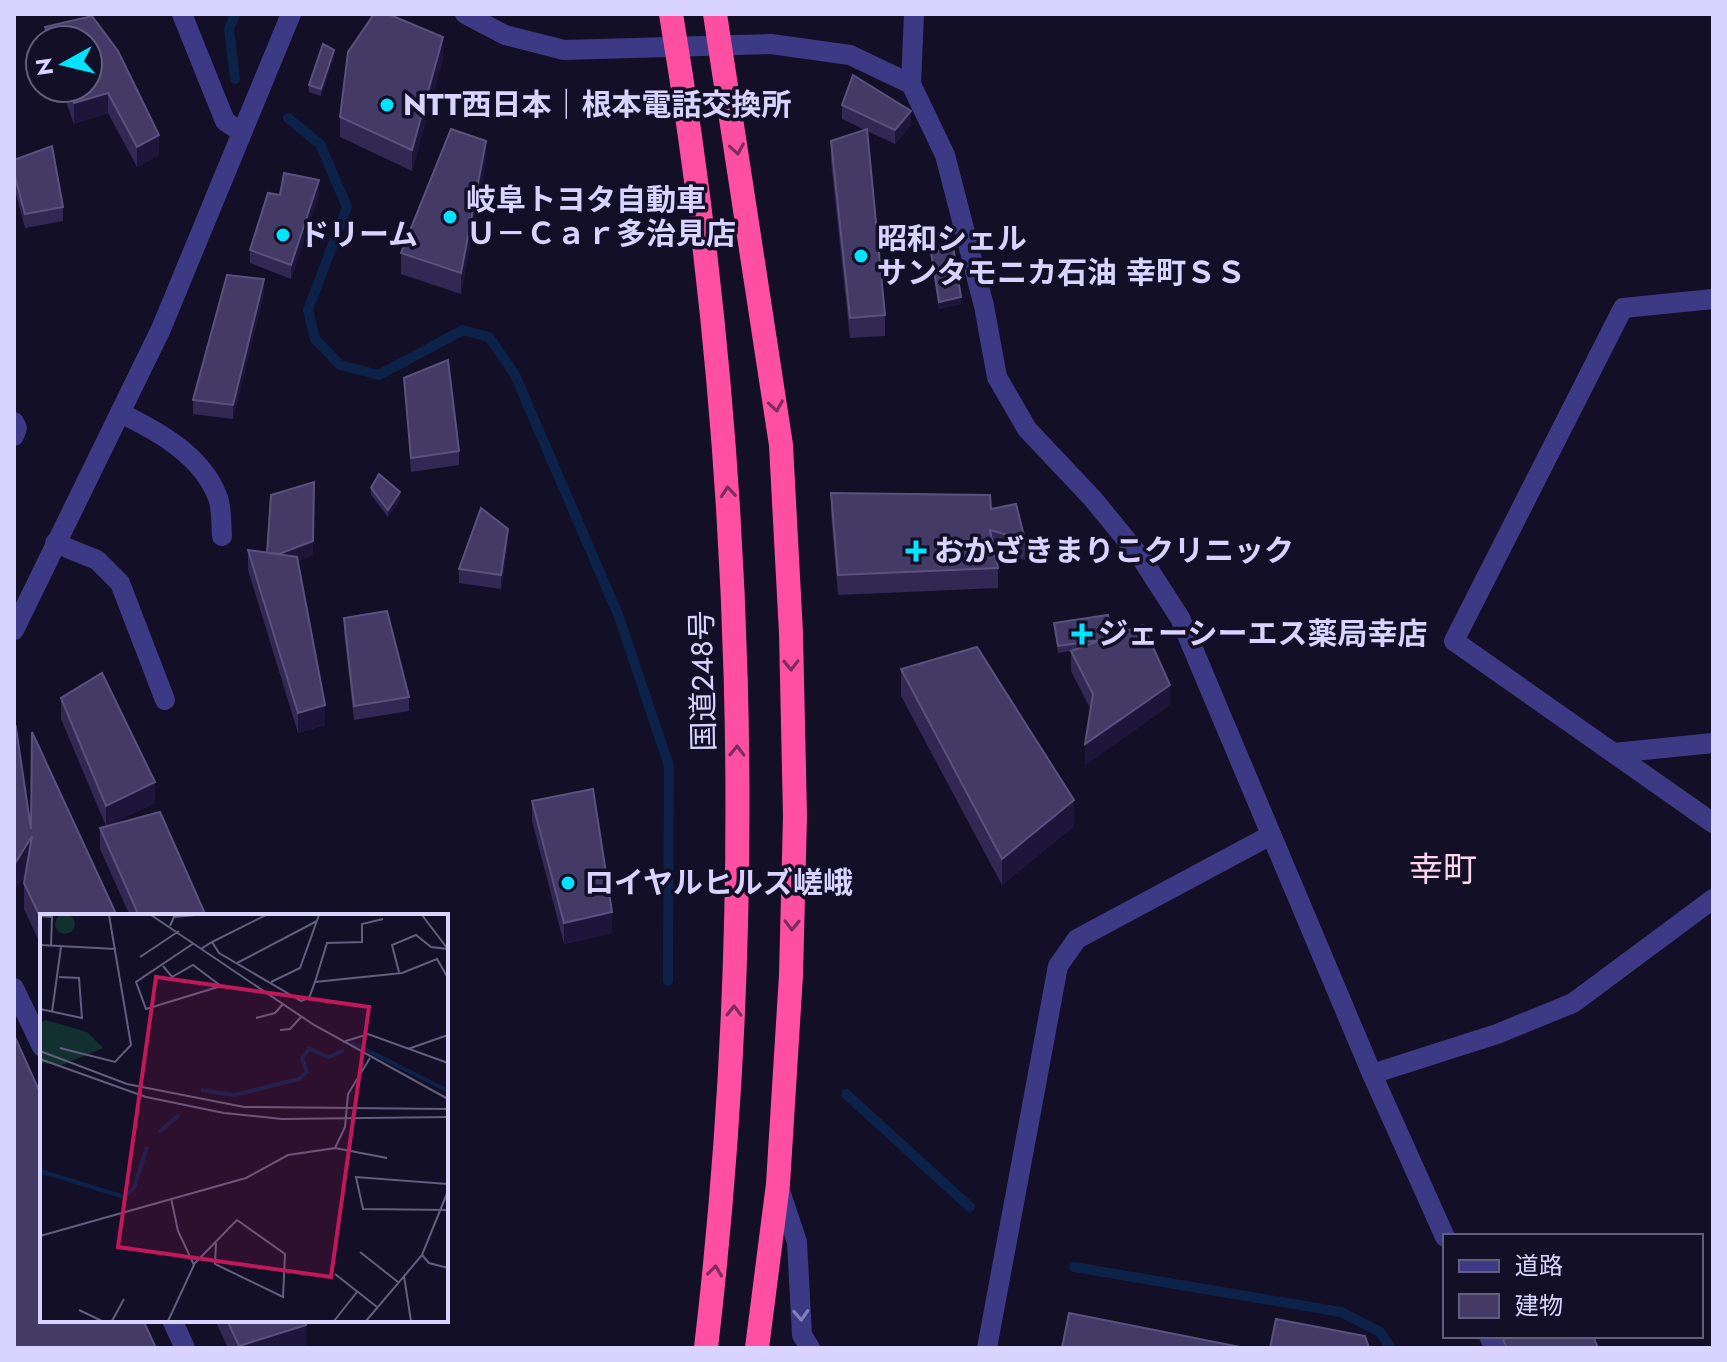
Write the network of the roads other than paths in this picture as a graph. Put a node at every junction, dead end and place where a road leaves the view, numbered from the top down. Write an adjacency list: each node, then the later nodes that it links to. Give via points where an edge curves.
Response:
1 (182, 14): 10 (street, via 225,121)
2 (291, 14): 10 (street)
3 (465, 14): 8 (street, via 505,35 564,50)
4 (671, 14): 8 (highway, 国道248号)
5 (715, 14): 7 (highway)
6 (914, 14): 9 (street)
7 (721, 44): 8 (street); 9 (street, via 771,44 850,55); 27 (highway, one-way to 27, via 781,445 785,507 795,816)
8 (676, 46): 31 (highway, 国道248号, one-way to 8, via 722,1211 734,1025 738,695 727,480 709,291)
9 (911, 84): 22 (street, via 945,155 997,377 1027,429 1142,559 1180,618)
10 (241, 132): 12 (street, via 161,329)
11 (1713, 299): 20 (street, via 1623,308 1454,641)
12 (120, 413): 15 (street, via 173,443 208,476 220,502); 16 (street)
13 (14, 422): 14 (street)
14 (14, 436)
15 (222, 536)
16 (55, 543): 17 (street); 18 (street, via 97,560 120,583)
17 (14, 630)
18 (165, 700)
19 (1713, 743): 20 (street)
20 (1614, 753): 21 (street)
21 (1713, 823)
22 (1271, 835): 26 (street); 34 (street, via 1077,939 1058,966)
23 (1713, 899): 26 (street, via 1573,1003)
24 (14, 988): 25 (street)
25 (40, 1043)
26 (1372, 1074): 28 (street)
27 (778, 1184): 32 (highway); 33 (street, one-way to 33, via 797,1242 802,1335)
28 (1444, 1234)
29 (173, 1322): 30 (street)
30 (185, 1348)
31 (706, 1348)
32 (757, 1348)
33 (810, 1348)
34 (987, 1348)

